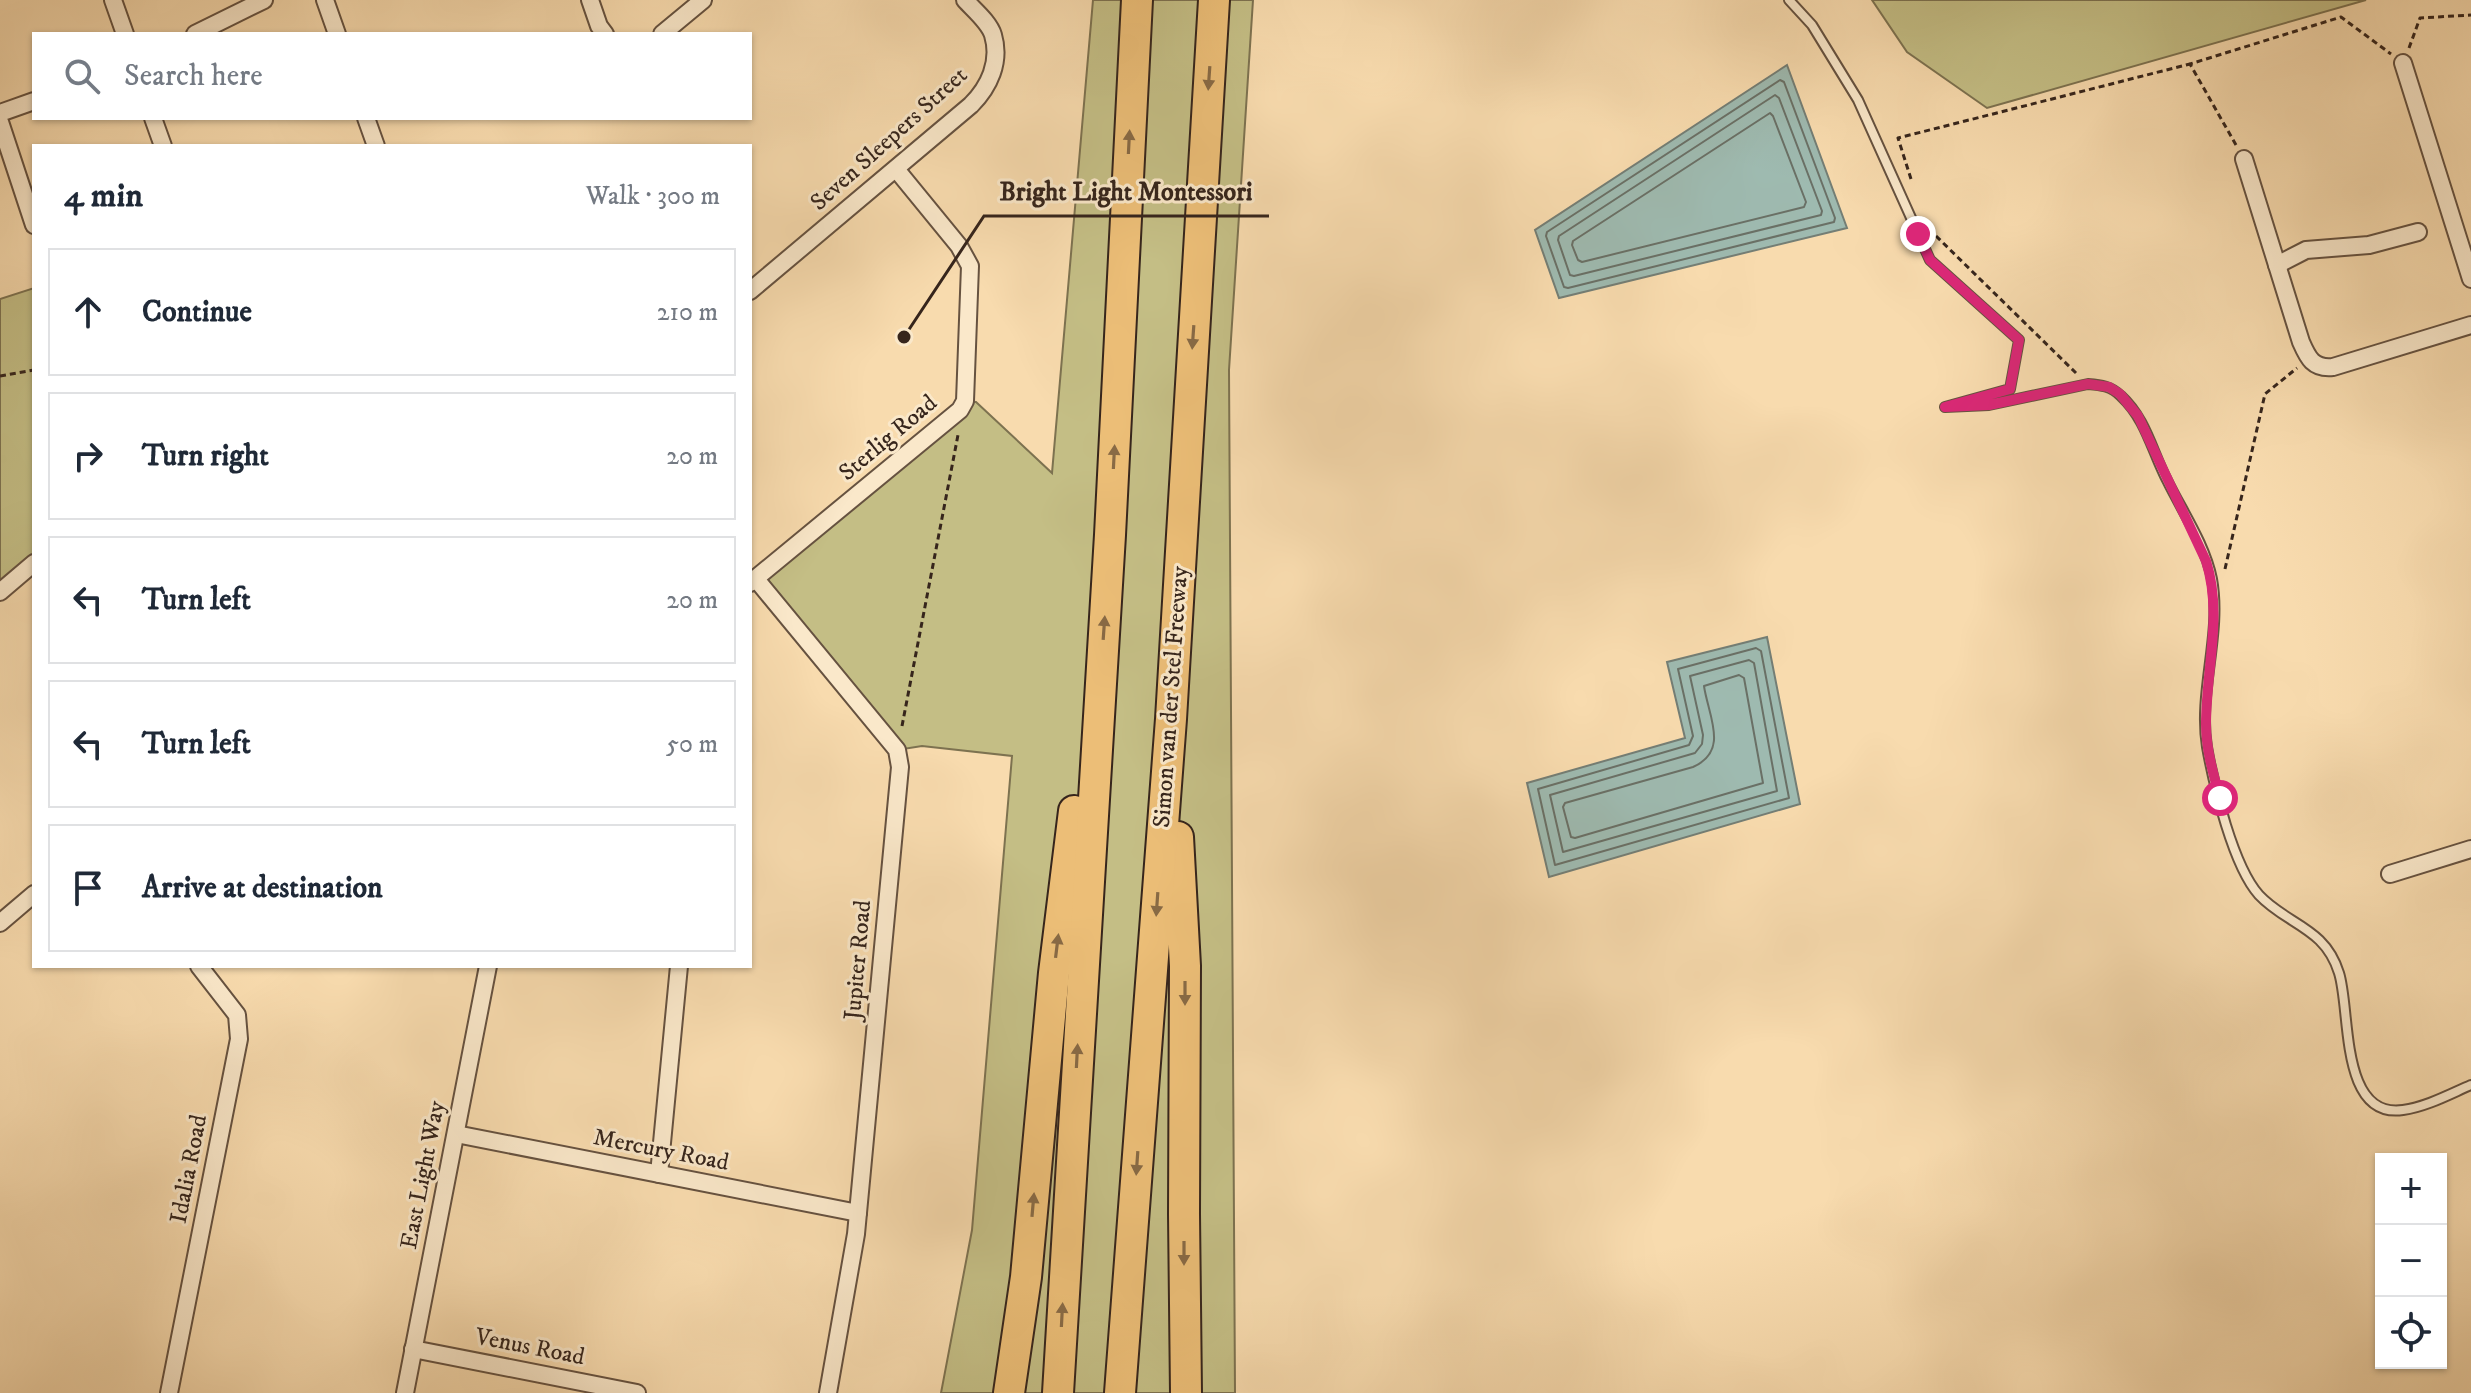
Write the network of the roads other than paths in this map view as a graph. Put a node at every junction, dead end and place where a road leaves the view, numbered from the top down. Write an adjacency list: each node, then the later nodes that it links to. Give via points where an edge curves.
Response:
1 (113, 0): 10 (street)
2 (264, 0): 11 (street)
3 (325, 0): 12 (street)
4 (590, 0): 13 (street)
5 (703, 0): 14 (street)
6 (965, 0): 24 (street, Seven Sleepers Street, via 993,35 987,89)
7 (1137, 0): 34 (highway, one-way to 7)
8 (1214, 0): 35 (highway, Simon van der Stel Freeway, one-way to 35)
9 (1789, 0): 43 (lane, via 1812,25 1858,100 1930,260 2019,340 2010,389 1945,407 1989,405 2088,384 2120,394 2138,416 2212,579 2207,744 2227,823 2248,880 2265,901 2326,945 2340,973 2358,1081 2376,1106 2392,1111)
10 (124, 32)
11 (199, 32)
12 (336, 32)
13 (604, 32)
14 (664, 32)
15 (2403, 63): 28 (street)
16 (32, 102): 17 (street)
17 (0, 113)
18 (154, 120): 21 (street)
19 (367, 120): 22 (street)
20 (0, 122): 25 (street)
21 (162, 144)
22 (375, 144)
23 (2244, 159): 27 (street)
24 (896, 169): 29 (street, Seven Sleepers Street); 32 (street, Sterlig Road, via 970,266 965,401)
25 (32, 219)
26 (2418, 232): 27 (street, via 2369,245 2306,250)
27 (2277, 265): 30 (street, via 2301,342 2318,367)
28 (2471, 279)
29 (752, 289)
30 (2471, 325)
31 (32, 565): 33 (street)
32 (753, 581): 46 (street, Jupiter Road, via 897,750 900,767)
33 (0, 592)
34 (1100, 682): 52 (highway, one-way to 34, via 1026,1277 1078,776 1088,713); 53 (highway, one-way to 34)
35 (1171, 719): 54 (highway, Simon van der Stel Freeway, one-way to 54); 55 (highway, one-way to 55, via 1185,966)
36 (2471, 849): 37 (street)
37 (2390, 874)
38 (32, 896): 39 (street)
39 (0, 923)
40 (201, 968): 48 (street, Idalia Road, via 231,1003 239,1039)
41 (488, 968): 44 (street, East Light Way)
42 (679, 968): 45 (street)
43 (2471, 1085)
44 (456, 1134): 45 (street, Mercury Road); 47 (street, East Light Way)
45 (659, 1174): 46 (street, Mercury Road)
46 (858, 1213): 51 (street, Jupiter Road)
47 (413, 1349): 49 (street, East Light Way); 50 (street, Venus Road)
48 (169, 1393)
49 (405, 1393)
50 (637, 1393)
51 (828, 1393)
52 (1009, 1393)
53 (1058, 1393)
54 (1120, 1393)
55 (1186, 1393)

